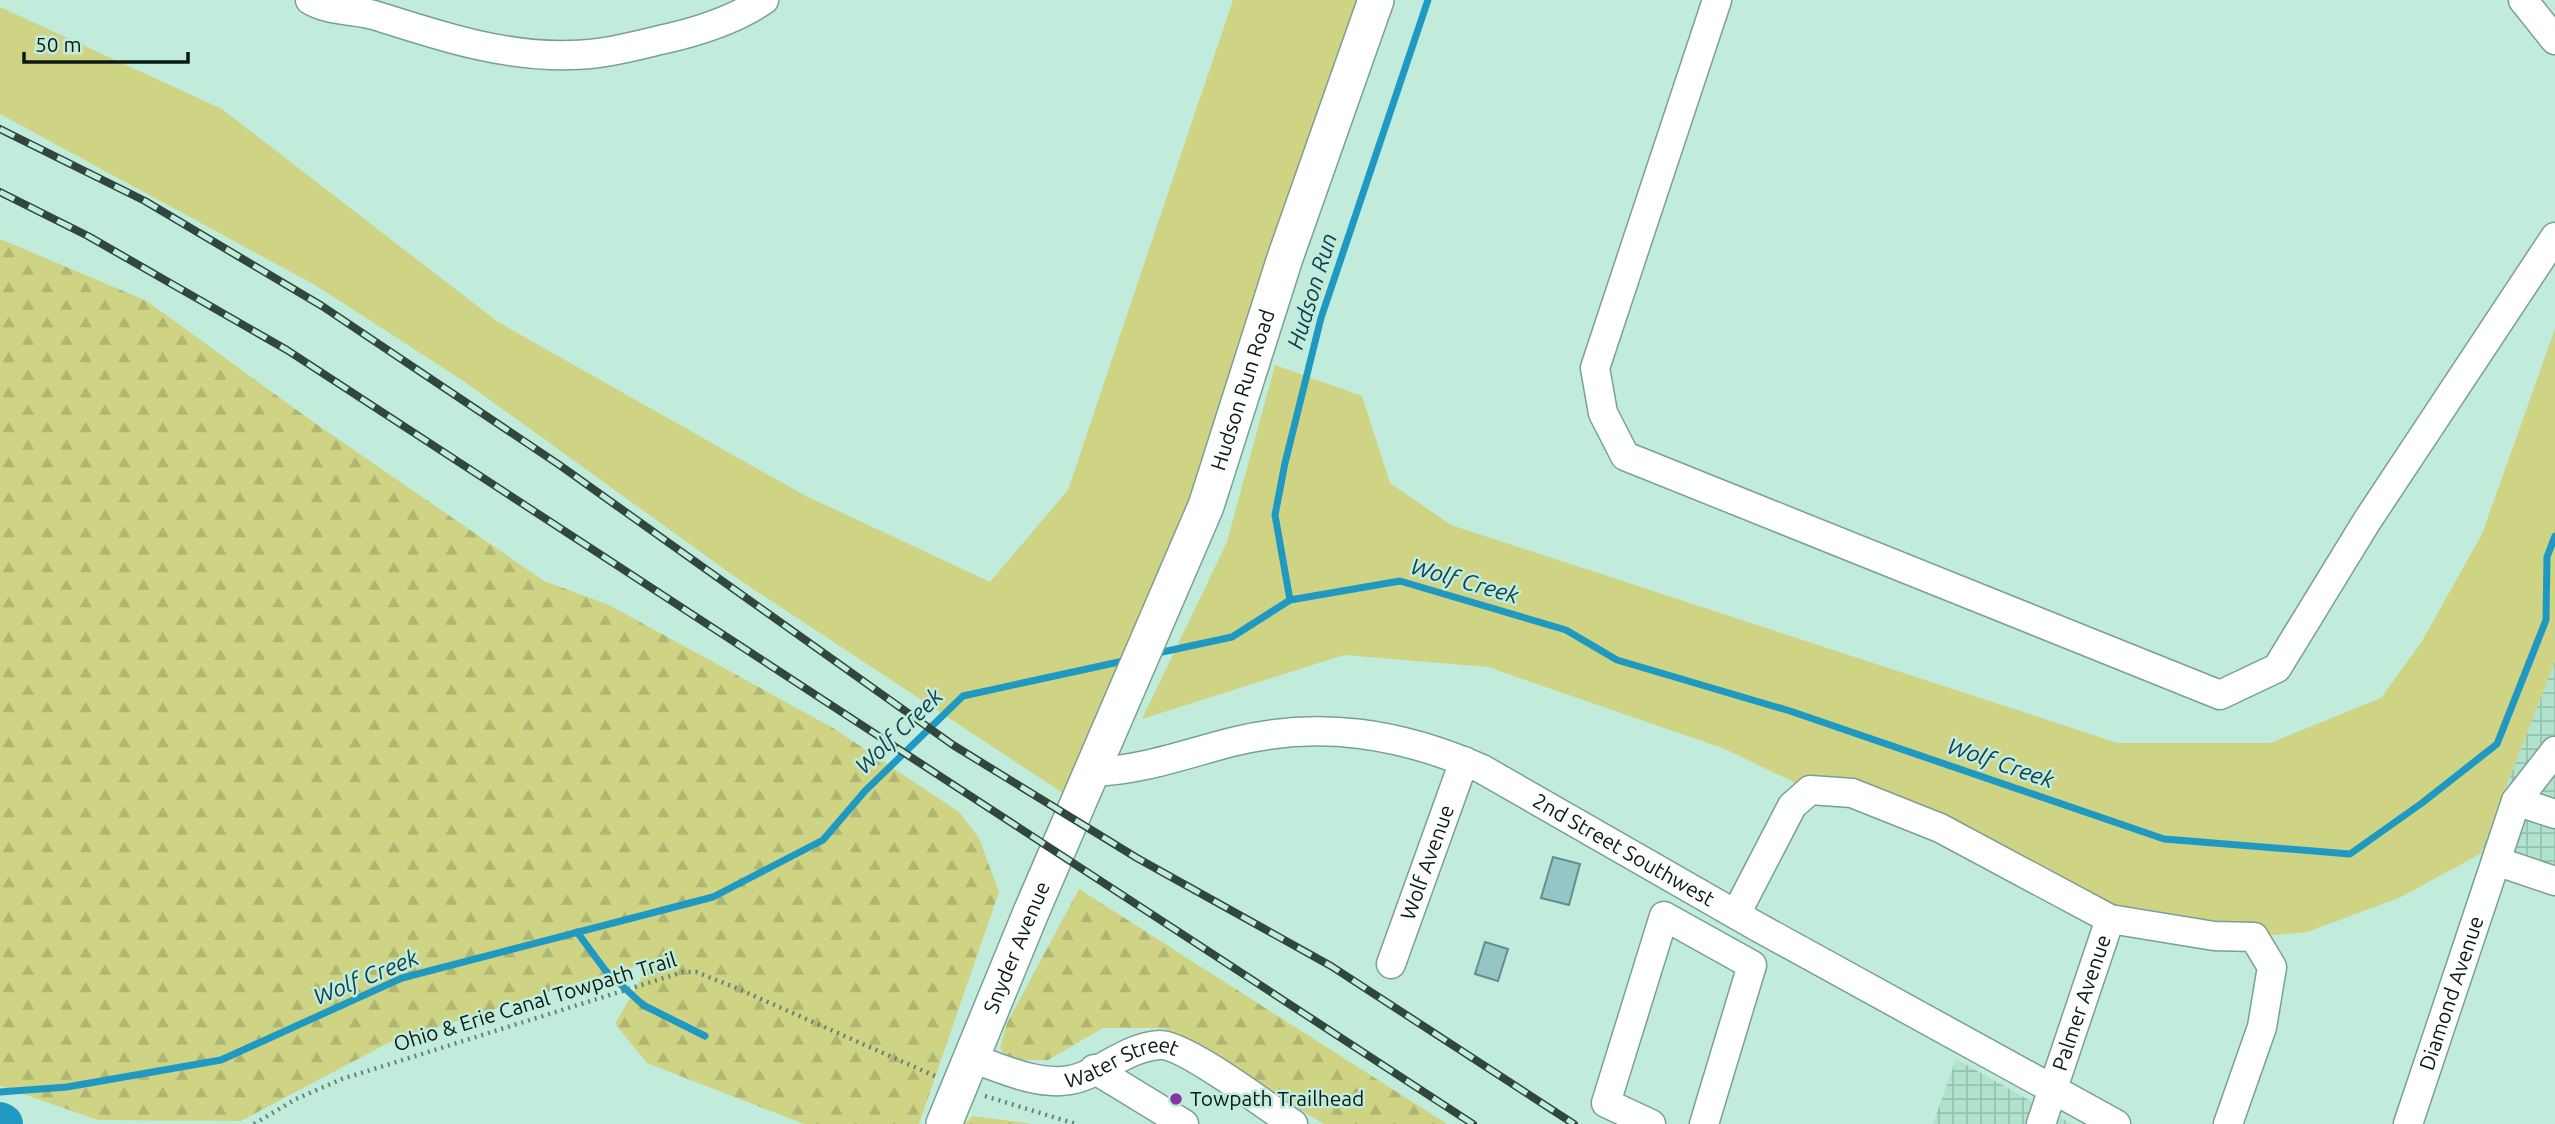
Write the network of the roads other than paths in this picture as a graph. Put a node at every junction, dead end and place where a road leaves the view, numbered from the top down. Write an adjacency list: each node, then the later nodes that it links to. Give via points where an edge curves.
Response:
1 (310, 0): 2 (street, via 325,8 359,10 462,43 527,54 572,55 704,30)
2 (765, 0)
3 (1376, 0): 10 (main road, Hudson Run Road, via 1285,258 1206,506)
4 (1717, 0): 7 (street, via 1595,368 1603,413 1625,456 2220,695 2277,668 2367,521)
5 (2523, 0): 6 (street)
6 (2555, 40)
7 (2555, 237)
8 (2555, 751): 11 (street, Diamond Avenue)
9 (1464, 761): 10 (street, 2nd Street Southwest, via 1439,750 1350,731 1290,731 1119,772); 16 (street, 2nd Street Southwest); 18 (street, Wolf Avenue)
10 (1091, 772): 19 (main road, Snyder Avenue)
11 (2516, 801): 12 (street); 13 (street, Diamond Avenue)
12 (2555, 814)
13 (2496, 861): 14 (street); 30 (street, Diamond Avenue)
14 (2555, 881)
15 (2110, 919): 16 (street, via 1940,828 1852,793 1810,790 1792,806); 21 (street, Palmer Avenue); 29 (street, via 2214,936 2253,937 2272,967 2262,1027)
16 (1746, 920): 17 (street); 21 (street, 2nd Street Southwest)
17 (1738, 958): 25 (street, via 1664,916 1606,1103); 26 (street, via 1752,965)
18 (1391, 964)
19 (971, 1058): 20 (street, Water Street, via 1036,1079 1070,1080); 22 (main road, Snyder Avenue)
20 (1094, 1069): 23 (street); 24 (street, Water Street, via 1131,1051 1162,1044 1196,1059)
21 (2052, 1088): 27 (street, Palmer Avenue); 28 (street, 2nd Street Southwest)
22 (944, 1124)
23 (1184, 1124)
24 (1293, 1124)
25 (1651, 1124)
26 (1704, 1124)
27 (2041, 1124)
28 (2116, 1124)
29 (2228, 1124)
30 (2408, 1124)

